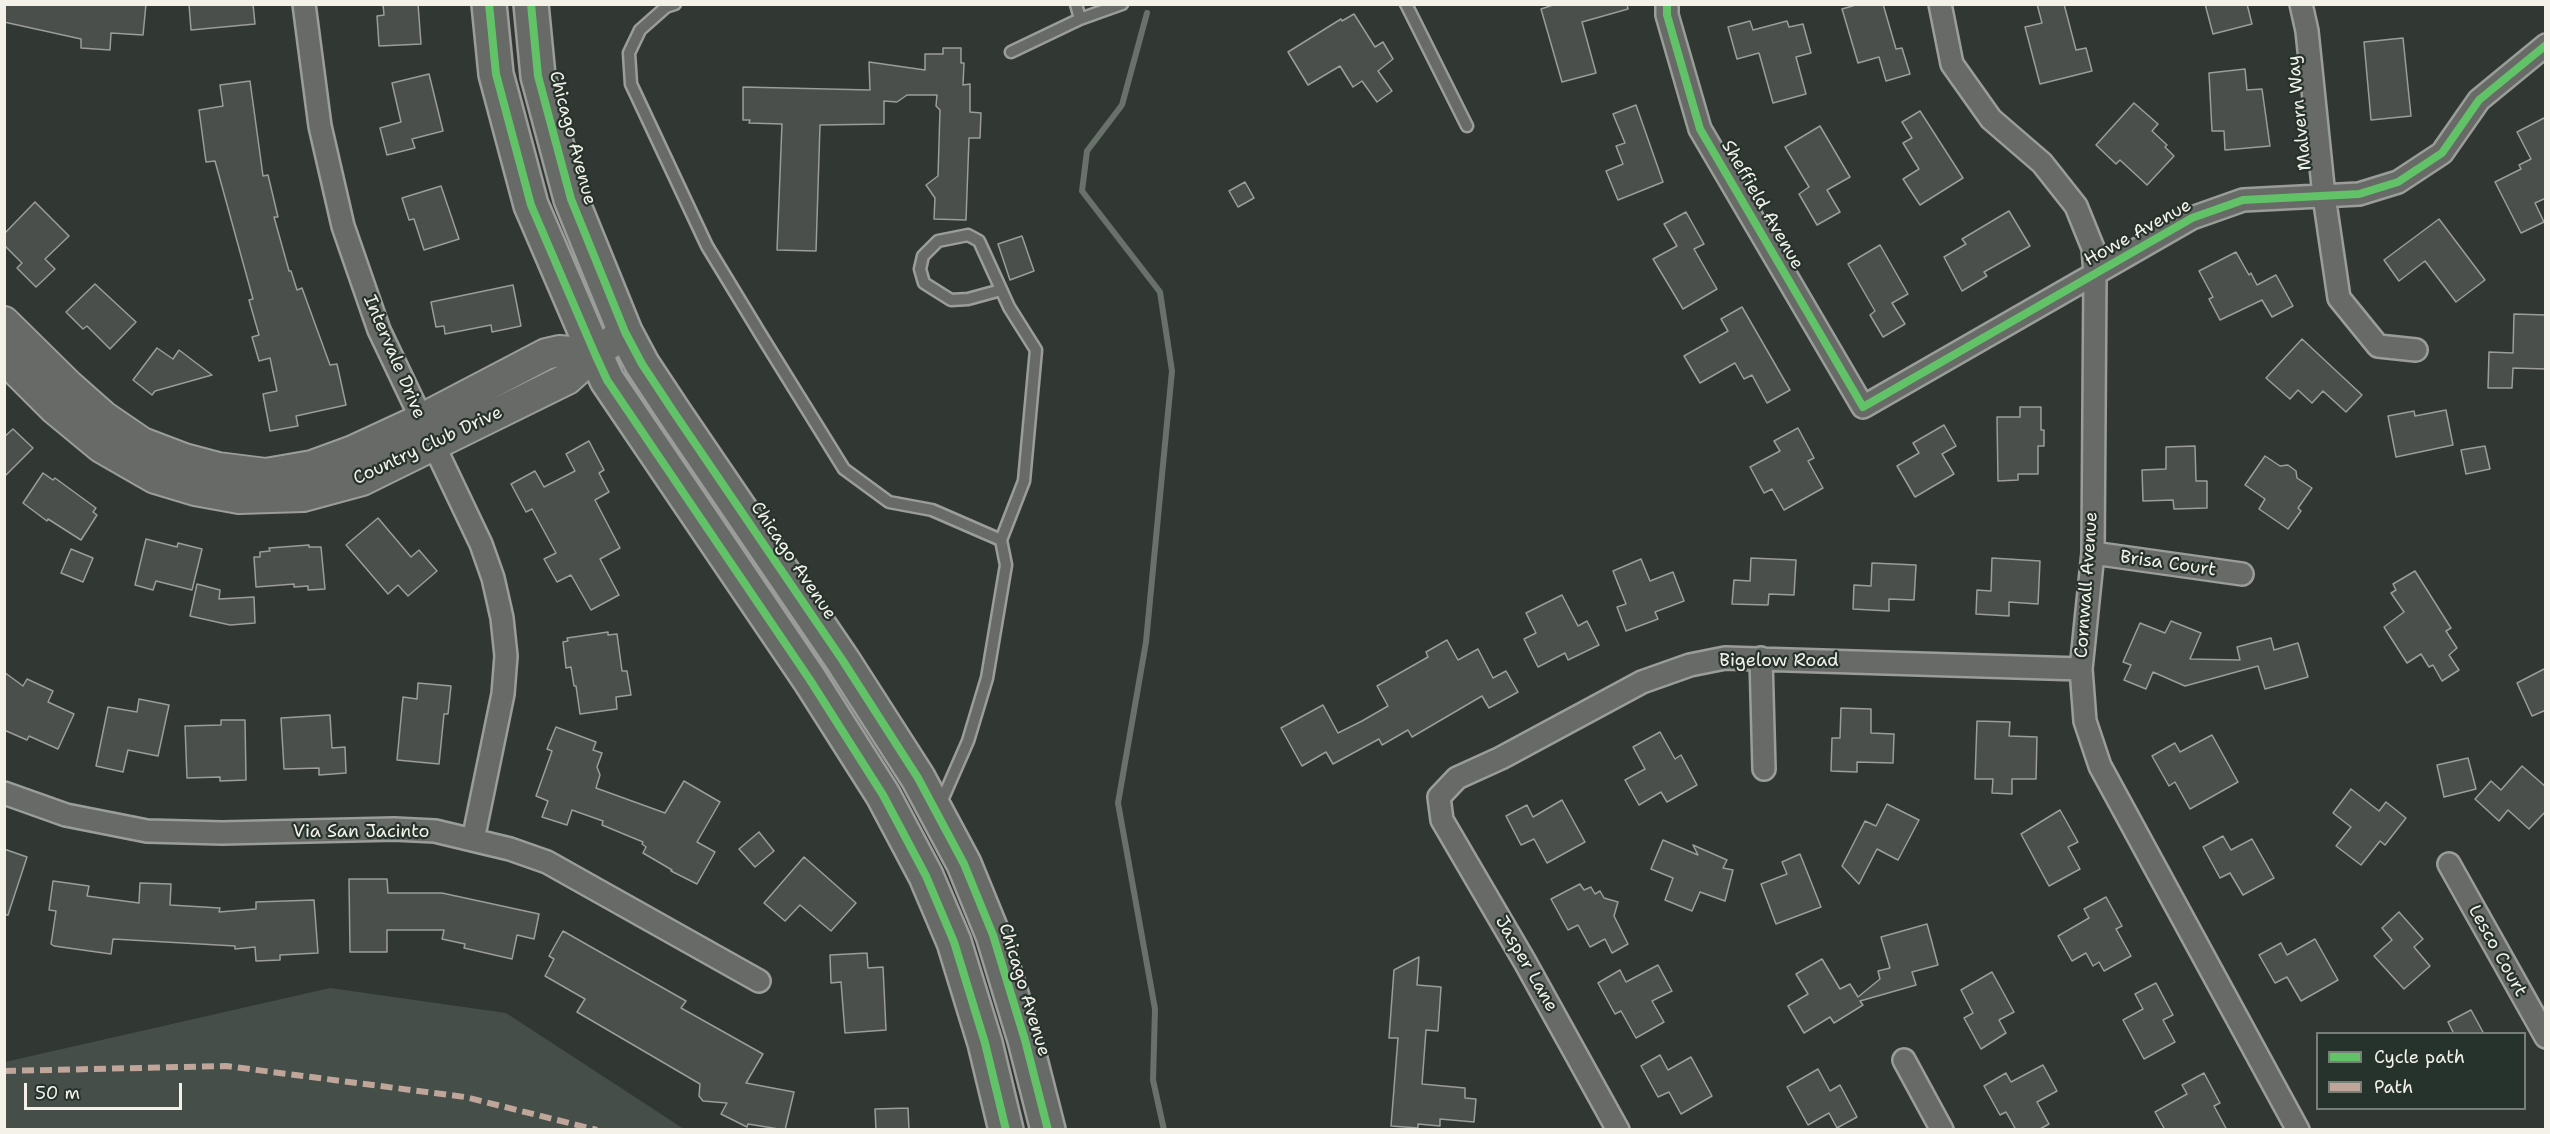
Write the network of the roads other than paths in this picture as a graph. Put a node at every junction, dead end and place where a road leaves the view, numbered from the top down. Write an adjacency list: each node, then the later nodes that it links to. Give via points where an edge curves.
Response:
1 (304, 4): 24 (street, Intervale Drive, via 320,126 343,226 379,330)
2 (489, 4): 21 (main road, via 496,74 531,205)
3 (531, 4): 19 (main road, Chicago Avenue, via 538,76 571,199)
4 (675, 4): 26 (lane, via 640,30 629,53 631,84 707,246 766,344 844,469 889,502 932,510)
5 (1076, 4): 11 (lane)
6 (1122, 4): 11 (lane)
7 (1406, 4): 14 (lane)
8 (1667, 4): 23 (street, Sheffield Avenue, via 1700,129)
9 (1940, 4): 16 (street, Cornwall Avenue, via 1952,64 1991,119 2042,163 2076,206 2093,248)
10 (2301, 4): 15 (street, Malvern Way)
11 (1080, 19): 13 (lane)
12 (2546, 45): 15 (street, Howe Avenue, via 2479,100 2442,153 2398,182 2359,194)
13 (1011, 52)
14 (1467, 126)
15 (2324, 196): 16 (street, Howe Avenue, via 2243,200 2192,218); 20 (street, Malvern Way, via 2339,298 2378,346)
16 (2095, 274): 23 (street, Howe Avenue); 27 (street, Cornwall Avenue)
17 (1001, 290): 17 (lane, via 979,242 968,235 938,241 923,256 920,269 924,282 951,300); 26 (lane, via 1036,350 1024,481)
18 (4, 322): 24 (street, Country Club Drive, via 104,417 142,443 218,468 266,474 312,466)
19 (625, 332): 21 (street, Country Club Drive); 34 (main road, Chicago Avenue, via 675,414 843,661)
20 (2416, 350)
21 (595, 354): 24 (street, Country Club Drive, via 546,354); 25 (street, Country Club Drive, via 567,379); 40 (main road, via 642,434 816,689 883,795 921,866 954,942)
22 (4, 358): 25 (street, Country Club Drive, via 55,409 101,447 155,478 195,490 239,498 303,496 362,480)
23 (1863, 407)
24 (420, 420): 25 (street, Intervale Drive)
25 (434, 447): 35 (street, Intervale Drive, via 481,544 493,578 506,656 503,694)
26 (1001, 540): 34 (lane, via 1006,565 987,678 968,741)
27 (2093, 553): 28 (street, Brisa Court); 30 (street, Cornwall Avenue)
28 (2242, 574)
29 (1761, 658): 30 (street, Bigelow Road); 31 (street); 33 (street, Bigelow Road, via 1725,658 1690,665 1642,682 1457,778)
30 (2081, 669): 44 (street, Cornwall Avenue, via 2085,721 2100,766)
31 (1764, 769)
32 (4, 793): 35 (street, Via San Jacinto, via 66,814 147,831 394,829 435,831)
33 (1439, 797): 42 (street, Jasper Lane, via 1442,820)
34 (937, 813): 41 (main road, Chicago Avenue, via 964,864 993,935)
35 (473, 840): 37 (street, Via San Jacinto, via 548,862)
36 (2449, 864): 38 (street, Lesco Court)
37 (759, 981)
38 (2546, 1037)
39 (1904, 1060): 43 (street)
40 (1006, 1130)
41 (1048, 1130)
42 (1618, 1130)
43 (1942, 1130)
44 (2298, 1130)

